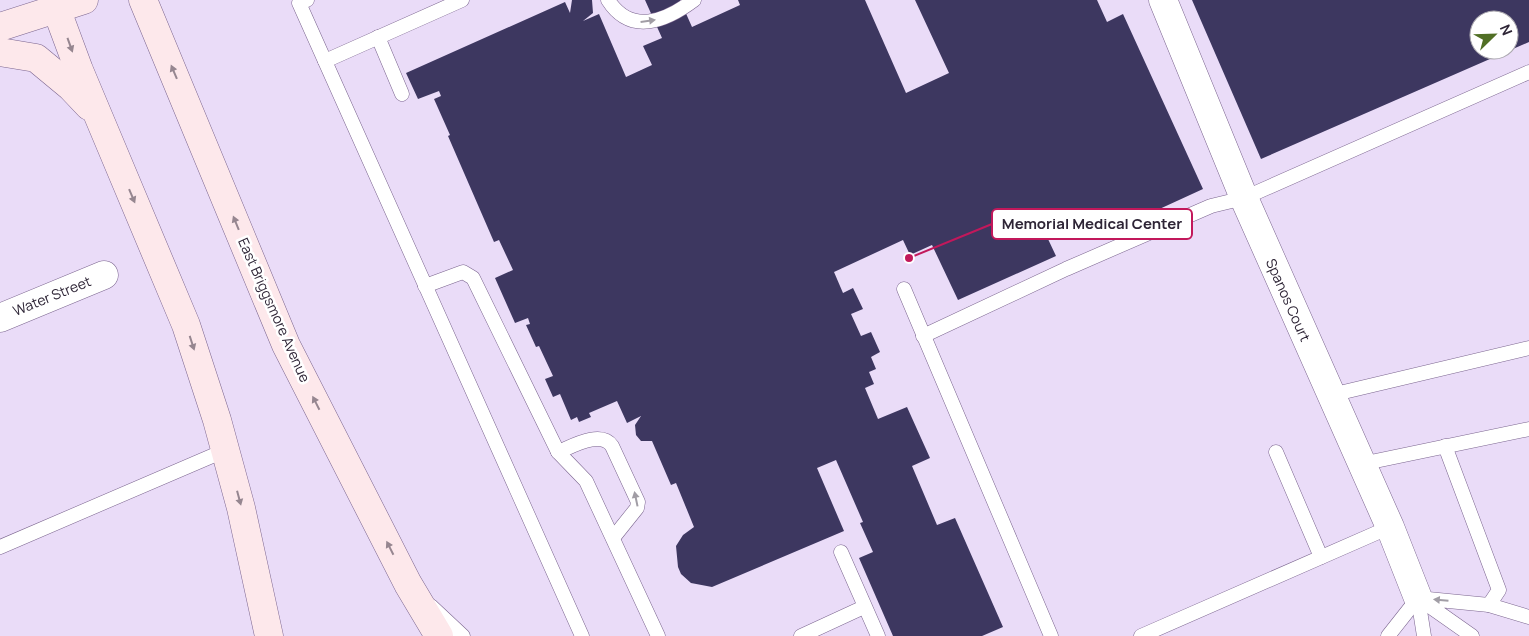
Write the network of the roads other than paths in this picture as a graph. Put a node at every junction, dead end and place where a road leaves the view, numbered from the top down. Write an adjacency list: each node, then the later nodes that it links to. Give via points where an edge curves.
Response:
1 (84, 0): 8 (main road)
2 (143, 0): 35 (main road, East Briggsmore Avenue, one-way to 2, via 286,345)
3 (307, 0): 12 (lane, via 299,4)
4 (462, 0): 10 (lane)
5 (608, 0): 6 (lane, one-way to 6, via 624,17 642,23 653,22)
6 (694, 0)
7 (1163, 0): 16 (street, Spanos Court)
8 (54, 5): 9 (main road); 15 (main road, one-way to 15)
9 (0, 27)
10 (378, 38): 12 (lane); 14 (lane)
11 (0, 52): 15 (main road, via 36,58)
12 (325, 61): 18 (lane)
13 (1529, 72): 16 (lane)
14 (402, 94)
15 (98, 115): 26 (main road, one-way to 26, via 186,326)
16 (1244, 198): 21 (lane, via 1211,206); 23 (street, Spanos Court)
17 (104, 275): 20 (street, Water Street)
18 (425, 286): 27 (lane, via 463,272 472,278); 43 (lane)
19 (904, 289): 21 (lane)
20 (0, 318)
21 (924, 336): 47 (lane)
22 (1529, 348): 23 (lane)
23 (1331, 395): 29 (street, Spanos Court)
24 (1529, 429): 25 (lane)
25 (1445, 446): 29 (lane); 37 (lane, via 1499,590)
26 (226, 450): 32 (lane); 40 (main road, one-way to 40)
27 (558, 452): 31 (lane, via 586,481); 31 (lane, one-way to 27, via 637,508 638,502 609,441 599,438)
28 (1276, 452): 34 (lane)
29 (1361, 464): 30 (street, Spanos Court)
30 (1390, 527): 34 (lane); 36 (street, Spanos Court)
31 (613, 538): 44 (lane)
32 (0, 547)
33 (841, 552): 38 (lane)
34 (1321, 557): 48 (lane)
35 (408, 584): 41 (main road, East Briggsmore Avenue); 42 (lane)
36 (1418, 598): 37 (lane, one-way to 36); 49 (lane); 50 (lane); 51 (lane)
37 (1489, 604): 39 (lane)
38 (864, 608): 45 (lane); 46 (lane)
39 (1529, 617)
40 (269, 636)
41 (439, 636)
42 (463, 636)
43 (582, 636)
44 (658, 636)
45 (801, 636)
46 (878, 636)
47 (1051, 636)
48 (1141, 636)
49 (1388, 636)
50 (1424, 636)
51 (1472, 636)

